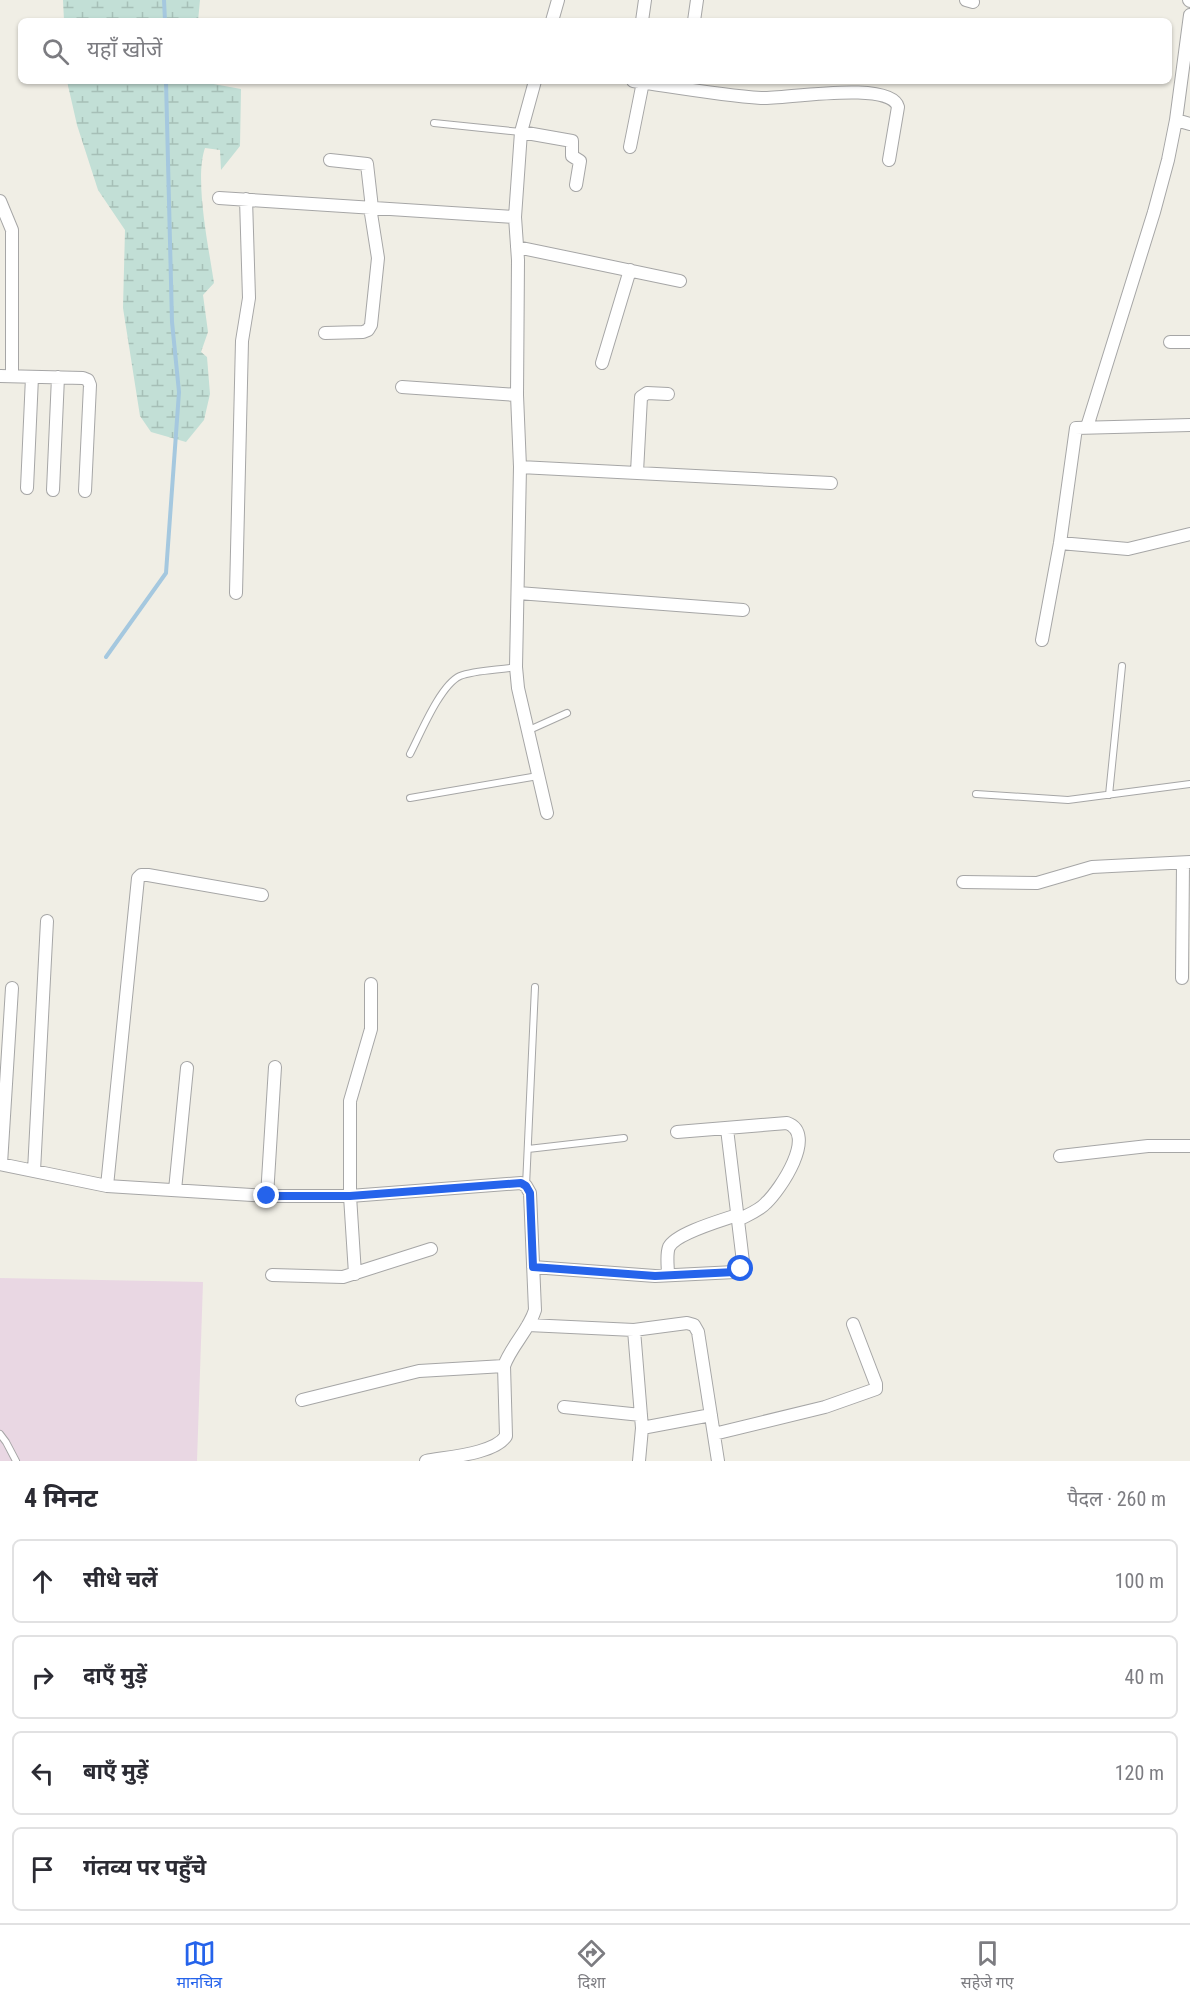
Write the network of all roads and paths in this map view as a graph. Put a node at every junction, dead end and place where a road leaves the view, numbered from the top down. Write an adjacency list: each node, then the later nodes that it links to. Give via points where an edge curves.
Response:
1 (558, 0): 5 (street)
2 (645, 0): 6 (street)
3 (697, 0): 7 (street)
4 (1190, 15): 11 (street)
5 (553, 18)
6 (642, 18)
7 (694, 18)
8 (534, 84): 14 (street)
9 (638, 84): 15 (street)
10 (685, 84): 17 (street, via 761,98 841,93 892,98 898,107)
11 (1176, 120): 13 (street); 38 (street, via 1154,212)
12 (434, 123): 14 (lane)
13 (1190, 124)
14 (521, 132): 18 (street, via 572,141 572,156 580,161); 23 (street)
15 (630, 147)
16 (330, 160): 22 (street, via 367,164)
17 (890, 160)
18 (576, 185)
19 (219, 198): 20 (street)
20 (246, 199): 22 (street); 47 (street, via 249,298 242,341)
21 (0, 201): 31 (street, via 12,230)
22 (371, 207): 23 (street); 27 (street, via 378,258 371,325 363,332)
23 (515, 217): 24 (street)
24 (517, 247): 25 (street); 36 (street)
25 (630, 270): 26 (street); 30 (street)
26 (680, 281)
27 (325, 333)
28 (1170, 342): 29 (street)
29 (1190, 342)
30 (602, 363)
31 (6, 376): 32 (street)
32 (32, 376): 33 (street); 42 (street)
33 (58, 377): 43 (street); 44 (street, via 83,378 90,385)
34 (402, 387): 36 (street)
35 (668, 394): 40 (street, via 647,393 641,397)
36 (517, 395): 39 (street)
37 (1190, 425): 38 (street)
38 (1087, 427): 46 (street, via 1074,431)
39 (520, 467): 40 (street); 48 (street)
40 (637, 472): 41 (street)
41 (831, 483)
42 (27, 488)
43 (53, 490)
44 (85, 492)
45 (1190, 534): 46 (street, via 1128,549)
46 (1060, 543): 50 (street)
47 (236, 593)
48 (518, 594): 49 (street); 52 (street)
49 (743, 610)
50 (1042, 640)
51 (1122, 666): 59 (lane)
52 (516, 667): 54 (street); 55 (lane, via 461,676 451,682)
53 (567, 713): 54 (lane)
54 (527, 730): 56 (street)
55 (410, 754)
56 (538, 776): 60 (lane); 61 (street)
57 (1190, 784): 59 (lane)
58 (976, 794): 59 (lane, via 1068,800)
59 (1109, 795)
60 (410, 798)
61 (547, 813)
62 (1186, 863): 63 (street, via 1092,867 1037,883); 66 (street)
63 (963, 882)
64 (262, 895): 80 (street, via 148,875 138,878)
65 (47, 921): 79 (street)
66 (1182, 978)
67 (371, 984): 84 (street, via 371,1029 350,1101)
68 (535, 987): 76 (lane)
69 (12, 988): 78 (street)
70 (275, 1067): 83 (street)
71 (187, 1068): 82 (street)
72 (727, 1129): 73 (street); 85 (street); 85 (street, via 787,1123 797,1131 799,1141 795,1161 770,1200)
73 (677, 1131)
74 (624, 1138): 76 (lane)
75 (1190, 1146): 77 (street, via 1148,1146)
76 (528, 1149): 81 (lane)
77 (1060, 1156)
78 (1, 1164): 79 (street)
79 (34, 1171): 80 (street)
80 (106, 1186): 82 (street)
81 (526, 1186): 84 (street, via 521,1183); 87 (street, via 530,1193)
82 (175, 1190): 83 (street)
83 (267, 1196): 84 (street)
84 (350, 1196): 88 (street)
85 (738, 1218): 90 (street, via 699,1228 674,1242 668,1253); 90 (street, via 741,1269)
86 (431, 1250): 88 (street)
87 (533, 1267): 90 (street); 92 (street, via 535,1310)
88 (355, 1274): 89 (street, via 333,1278)
89 (272, 1275)
90 (668, 1275)
91 (853, 1324): 101 (street, via 876,1389 825,1407)
92 (528, 1325): 93 (street); 94 (street)
93 (634, 1330): 97 (street); 98 (street, via 694,1325)
94 (504, 1366): 95 (street, via 419,1371); 102 (street, via 506,1436 502,1442)
95 (302, 1400)
96 (564, 1407): 97 (street)
97 (641, 1415): 99 (street)
98 (711, 1415): 99 (street); 101 (street)
99 (642, 1428): 105 (street)
100 (0, 1434): 103 (lane)
101 (714, 1434): 106 (street)
102 (472, 1457): 104 (street)
103 (16, 1461)
104 (426, 1461)
105 (639, 1461)
106 (718, 1461)

